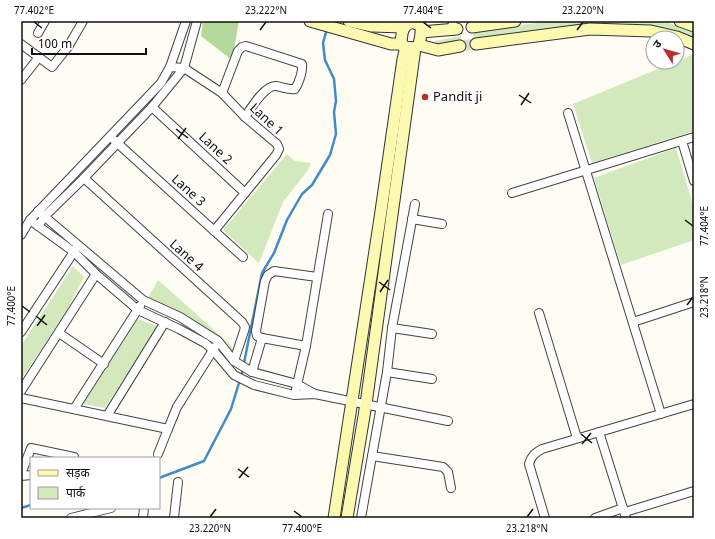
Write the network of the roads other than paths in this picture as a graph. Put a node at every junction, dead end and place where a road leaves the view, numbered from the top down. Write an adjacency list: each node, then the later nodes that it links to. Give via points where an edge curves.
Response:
1 (45, 21): 13 (street)
2 (83, 21): 19 (street, via 68,47 52,67)
3 (186, 21): 20 (street)
4 (197, 21): 21 (street)
5 (349, 21): 9 (main road, via 371,26)
6 (515, 21): 10 (main road)
7 (680, 21): 11 (main road)
8 (313, 22): 17 (main road, via 391,44)
9 (414, 25): 12 (main road); 17 (main road); 17 (main road, via 401,32)
10 (472, 26)
11 (694, 26)
12 (454, 27)
13 (38, 33)
14 (21, 44): 19 (street)
15 (476, 44): 16 (main road, via 590,29 651,31 678,37)
16 (694, 44)
17 (410, 46): 18 (main road, via 438,50); 73 (main road, via 403,59); 74 (main road)
18 (460, 46)
19 (39, 57): 22 (street)
20 (170, 67): 21 (street); 27 (street, via 160,83)
21 (184, 68): 23 (street, Lane 1); 24 (street)
22 (21, 80)
23 (222, 94): 26 (street, Lane 1); 26 (street, via 238,51 242,47 246,46 302,64 295,89 270,87)
24 (152, 106): 30 (street); 34 (street, Lane 2)
25 (568, 113): 31 (street)
26 (245, 117): 34 (street, Lane 1, via 277,144 279,149)
27 (110, 136): 30 (street, Lane 3); 37 (street)
28 (694, 137): 29 (street)
29 (682, 141): 31 (street); 33 (street)
30 (118, 143): 32 (street); 43 (street, Lane 3)
31 (586, 170): 35 (street); 54 (street)
32 (84, 178): 37 (street); 63 (street, Lane 4, via 242,322 245,327)
33 (694, 181)
34 (245, 192): 43 (street, Lane 1)
35 (512, 193)
36 (415, 204): 39 (street)
37 (41, 214): 40 (street); 42 (street); 45 (street)
38 (328, 214): 48 (street)
39 (412, 219): 41 (street); 56 (street)
40 (30, 220): 42 (street); 44 (street)
41 (442, 224)
42 (38, 226): 45 (street)
43 (214, 231): 46 (street, Lane 3)
44 (22, 233)
45 (76, 248): 47 (street); 49 (street); 55 (street)
46 (242, 257)
47 (96, 274): 51 (street); 57 (street)
48 (317, 277): 59 (street, via 274,271 268,275 256,331 257,336); 61 (street)
49 (143, 300): 51 (street); 60 (street, via 180,316)
50 (694, 302): 54 (street)
51 (138, 310): 53 (street); 64 (street)
52 (539, 313): 83 (street)
53 (165, 322): 62 (street, via 205,343); 79 (street)
54 (633, 322): 78 (street)
55 (22, 328)
56 (392, 328): 58 (street); 66 (street)
57 (59, 333): 64 (street); 69 (street)
58 (432, 334)
59 (262, 338): 61 (street); 65 (street)
60 (218, 341): 62 (street); 63 (street)
61 (306, 346): 68 (street)
62 (213, 350): 71 (street, via 234,375 244,381); 81 (street, via 177,407)
63 (237, 363): 65 (street)
64 (104, 364): 77 (street)
65 (250, 371): 68 (street)
66 (387, 372): 67 (street); 76 (street)
67 (432, 379)
68 (297, 384): 70 (street); 71 (street)
69 (21, 391)
70 (315, 394): 71 (street); 73 (street)
71 (294, 395)
72 (21, 398): 77 (street)
73 (352, 402): 74 (street); 95 (main road)
74 (366, 404): 76 (street); 96 (main road)
75 (694, 404): 78 (street)
76 (380, 408): 80 (street); 85 (street)
77 (74, 409): 79 (street)
78 (661, 414): 82 (street)
79 (107, 416): 81 (street)
80 (448, 421)
81 (168, 429): 84 (street)
82 (599, 432): 83 (street); 92 (street)
83 (577, 438): 98 (street, via 542,449 531,458 530,464)
84 (158, 454)
85 (372, 456): 89 (street, via 443,467 448,472); 97 (street)
86 (74, 457): 87 (street, via 31,448)
87 (21, 475)
88 (178, 482): 94 (street)
89 (451, 488)
90 (694, 491): 92 (street)
91 (107, 509): 93 (street)
92 (625, 513): 99 (street)
93 (71, 518)
94 (174, 518)
95 (334, 518)
96 (347, 518)
97 (361, 518)
98 (545, 518)
99 (595, 518)

